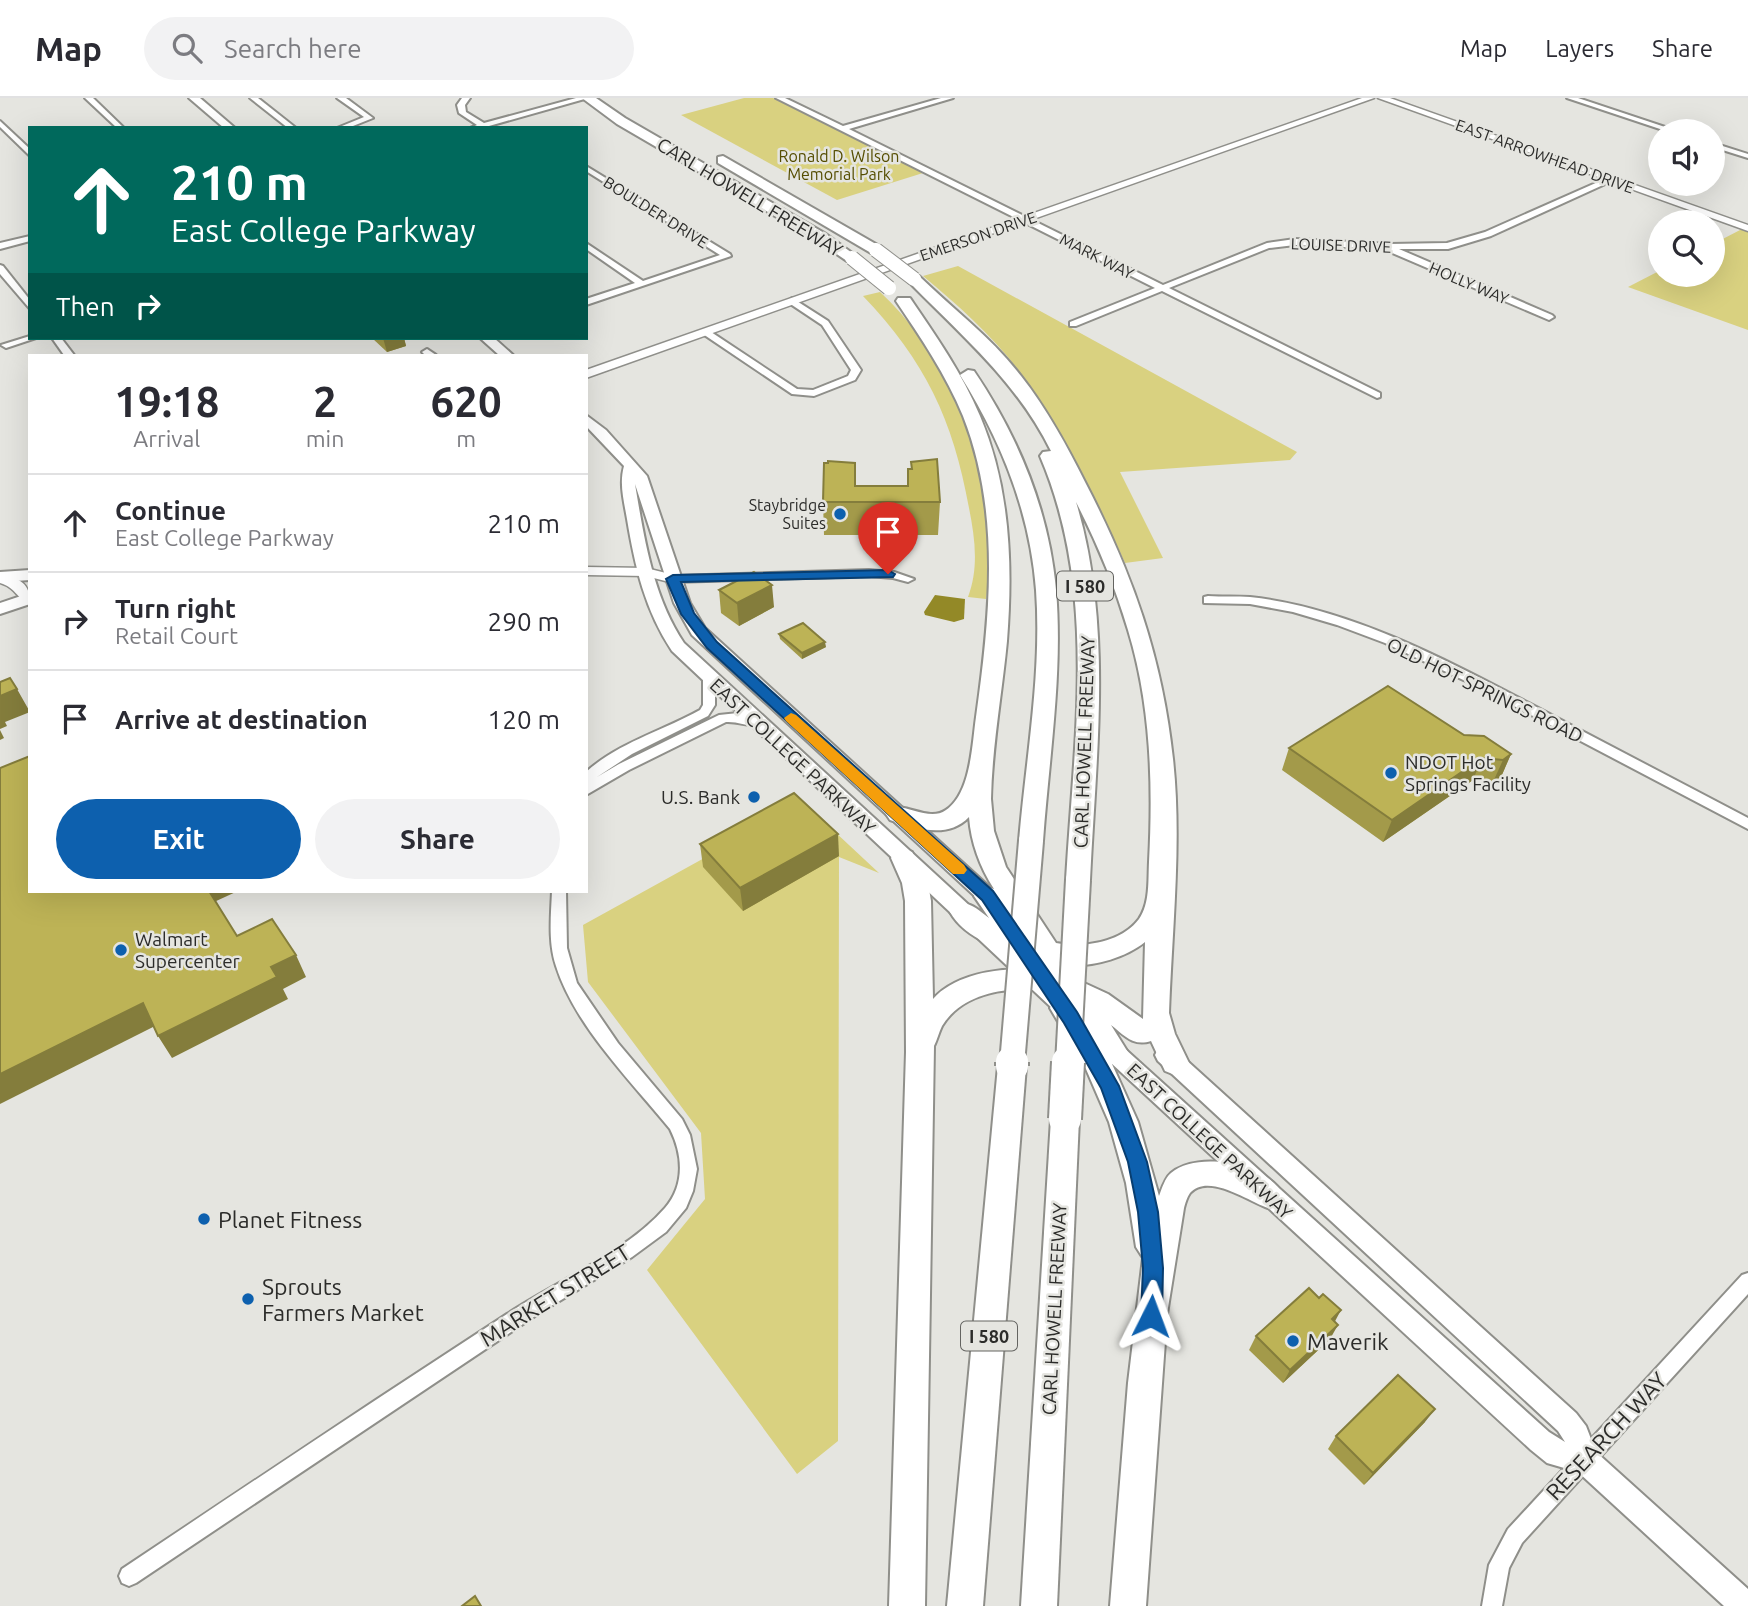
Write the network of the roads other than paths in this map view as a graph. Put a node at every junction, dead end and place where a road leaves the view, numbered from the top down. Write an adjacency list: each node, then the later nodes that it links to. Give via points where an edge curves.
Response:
1 (89, 98): 15 (street)
2 (194, 98): 16 (main road)
3 (254, 98): 17 (street)
4 (341, 98): 18 (street, via 369,118)
5 (466, 98): 14 (street, via 461,106 464,113)
6 (780, 98): 20 (street, MARK WAY)
7 (949, 98): 20 (street)
8 (1370, 98): 27 (street, EMERSON DRIVE)
9 (1382, 98): 26 (street, EAST ARROWHEAD DRIVE)
10 (1571, 98): 13 (street)
11 (589, 100): 14 (street); 38 (highway, CARL HOWELL FREEWAY / I 580, bridge, via 821,237)
12 (0, 123): 22 (street)
13 (1648, 123)
14 (482, 125): 19 (street)
15 (119, 126)
16 (228, 126)
17 (290, 126)
18 (346, 126)
19 (479, 126)
20 (842, 129): 27 (street, MARK WAY)
21 (1725, 149): 24 (street)
22 (28, 153)
23 (709, 153): 43 (highway, CARL HOWELL FREEWAY / I 580, bridge, via 876,250)
24 (1748, 156)
25 (588, 169): 34 (street, BOULDER DRIVE, via 727,256)
26 (1610, 180): 28 (street, EAST ARROWHEAD DRIVE); 32 (street, LOUISE DRIVE, via 1466,242)
27 (1025, 219): 35 (street, MARK WAY); 40 (street, EMERSON DRIVE)
28 (1748, 229)
29 (28, 239): 30 (street)
30 (0, 246)
31 (588, 247): 34 (street)
32 (1390, 247): 35 (street, LOUISE DRIVE, via 1267,246); 42 (street, HOLLY WAY)
33 (0, 268): 36 (street)
34 (642, 284): 39 (street)
35 (1159, 287): 44 (street, LOUISE DRIVE); 53 (street, MARK WAY)
36 (16, 289): 37 (street); 41 (street)
37 (6, 292)
38 (897, 295): 69 (highway, via 931,337 961,389 983,444 993,489 1001,593); 90 (highway, CARL HOWELL FREEWAY / I 580, bridge, via 944,344 1000,429 1035,525 1047,620)
39 (588, 301)
40 (792, 301): 45 (street, EMERSON DRIVE); 45 (street, via 825,323 856,370 854,377 818,392 795,392)
41 (28, 304)
42 (1549, 317)
43 (961, 323): 76 (highway, via 1014,378 1051,431 1122,580 1147,664 1159,737 1163,813); 91 (highway, CARL HOWELL FREEWAY / I 580, bridge, via 1010,385 1053,466 1084,576 1090,652)
44 (1073, 324)
45 (705, 332): 52 (street, EMERSON DRIVE)
46 (28, 339): 49 (street)
47 (58, 340): 50 (street)
48 (488, 340): 51 (main road)
49 (6, 345)
50 (68, 354)
51 (506, 354)
52 (588, 373)
53 (1377, 395)
54 (589, 423): 55 (main road, EAST COLLEGE PARKWAY, via 614,443)
55 (630, 467): 58 (main road, EAST COLLEGE PARKWAY, via 628,485); 60 (main road, EAST COLLEGE PARKWAY, via 642,480)
56 (588, 571): 58 (street)
57 (28, 575): 59 (main road)
58 (647, 577): 60 (street); 62 (street); 67 (main road, EAST COLLEGE PARKWAY, via 664,628)
59 (0, 578): 63 (street, via 18,584)
60 (673, 579): 61 (street, via 869,573); 71 (main road, EAST COLLEGE PARKWAY, via 704,637)
61 (908, 579)
62 (588, 581)
63 (28, 598)
64 (28, 599): 66 (main road)
65 (1208, 600): 72 (street, OLD HOT SPRINGS ROAD, via 1241,598 1278,606 1411,651)
66 (0, 609)
67 (709, 677): 68 (main road, EAST COLLEGE PARKWAY); 70 (street, via 709,705 704,713 601,767)
68 (757, 722): 70 (street, via 724,719); 73 (main road, EAST COLLEGE PARKWAY)
69 (980, 771): 71 (highway, via 966,807 956,817 929,822); 78 (highway, via 982,831 991,862)
70 (589, 784)
71 (898, 814): 75 (main road, EAST COLLEGE PARKWAY)
72 (1748, 824)
73 (903, 858): 77 (main road, EAST COLLEGE PARKWAY); 81 (highway, via 918,901)
74 (559, 893): 88 (street, MARKET STREET, via 558,940 575,995 676,1124 689,1153 690,1173 674,1211 642,1240 536,1305)
75 (987, 895): 78 (highway)
76 (1158, 901): 78 (highway, via 1143,931 1116,948 1071,956); 83 (highway, via 1155,1013)
77 (963, 912): 78 (highway, via 989,932); 79 (main road, EAST COLLEGE PARKWAY)
78 (1035, 948): 79 (highway); 80 (main road, EAST COLLEGE PARKWAY)
79 (1055, 989): 80 (highway, via 1103,1005); 81 (highway, via 1016,980 969,989 937,1010 925,1030); 82 (highway); 86 (highway, via 1102,1072 1130,1137 1148,1212)
80 (1142, 1033): 83 (main road, EAST COLLEGE PARKWAY)
81 (920, 1052): 89 (highway)
82 (1115, 1054): 84 (main road, EAST COLLEGE PARKWAY)
83 (1175, 1063): 87 (main road, EAST COLLEGE PARKWAY, via 1567,1422 1577,1435)
84 (1268, 1195): 86 (highway, via 1245,1181 1222,1175 1198,1174 1180,1184 1167,1210); 87 (main road, EAST COLLEGE PARKWAY, via 1540,1441 1558,1453)
85 (1748, 1281): 87 (street, RESEARCH WAY)
86 (1153, 1290): 92 (highway)
87 (1584, 1460): 93 (street, RESEARCH WAY, via 1507,1547 1497,1570); 94 (main road, EAST COLLEGE PARKWAY)
88 (129, 1576)
89 (907, 1606)
90 (965, 1606)
91 (1039, 1606)
92 (1128, 1606)
93 (1492, 1606)
94 (1745, 1606)

